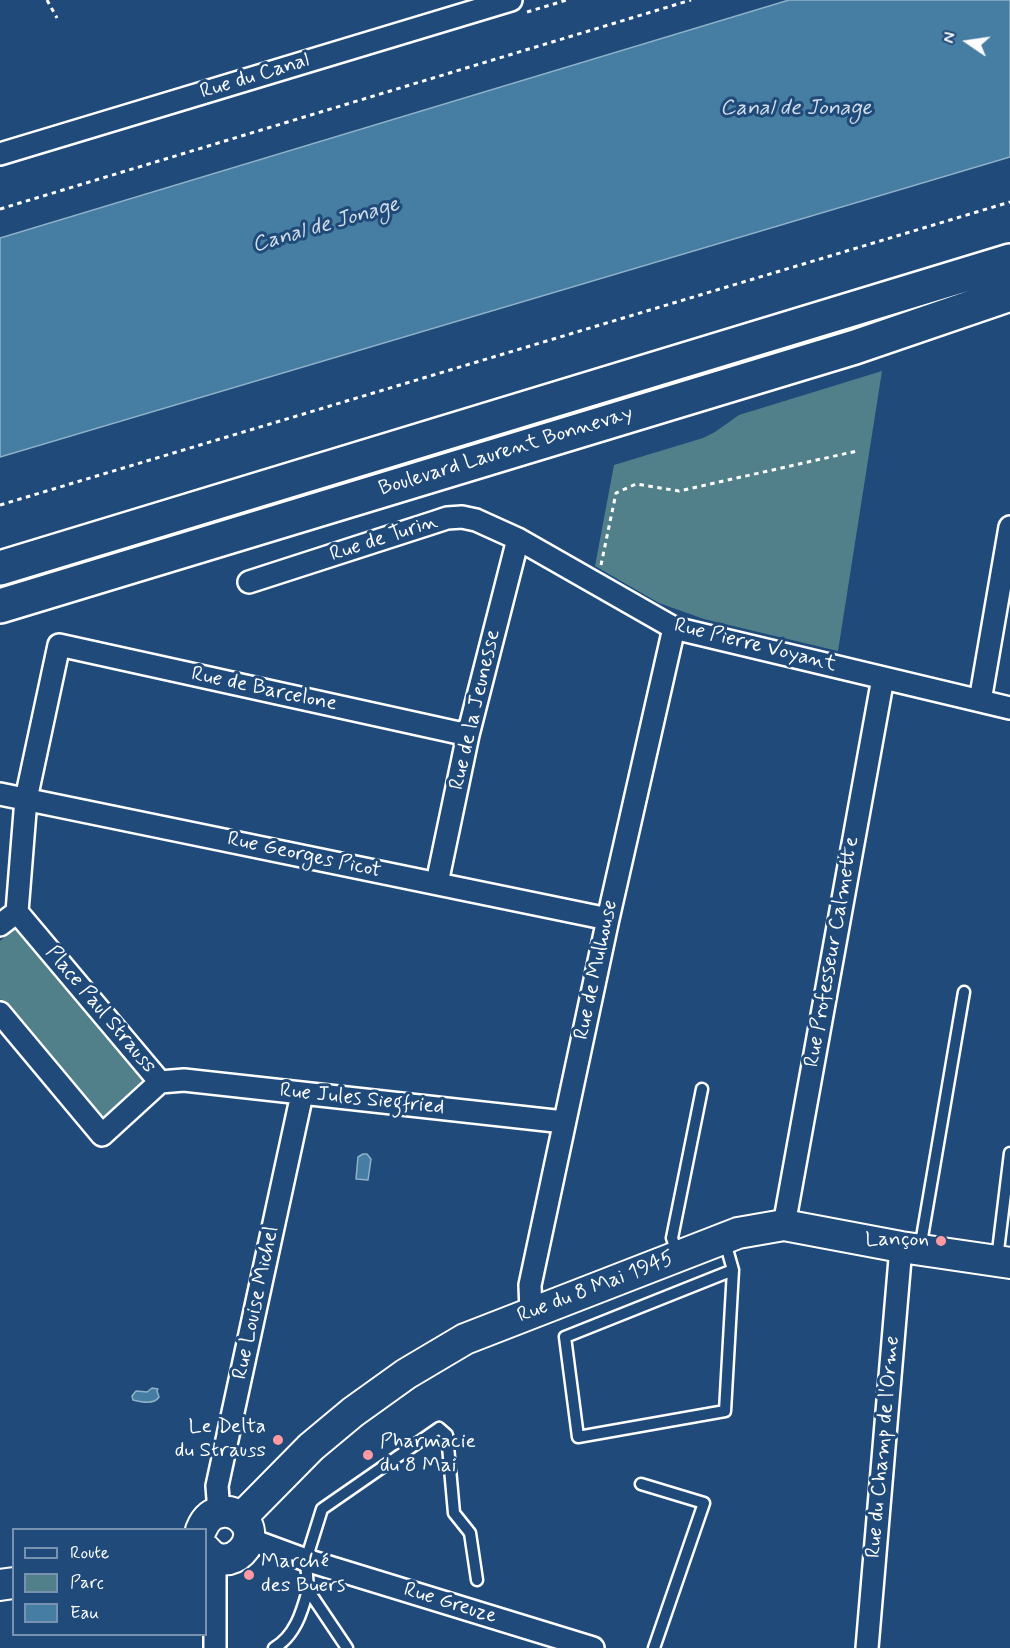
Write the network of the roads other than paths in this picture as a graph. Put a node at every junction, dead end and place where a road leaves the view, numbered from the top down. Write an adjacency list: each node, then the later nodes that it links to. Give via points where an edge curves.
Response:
1 (511, 0): 2 (street, Rue du Canal)
2 (0, 154)
3 (1010, 261): 7 (highway, Boulevard Laurent Bonnevay)
4 (1010, 294): 9 (highway, Boulevard Laurent Bonnevay, via 855,346)
5 (1010, 527): 12 (street)
6 (518, 539): 8 (street, Rue de Turin, via 476,520 447,518); 10 (street, Rue Pierre Voyant); 14 (street, Rue de la Jeunesse)
7 (0, 568)
8 (249, 582)
9 (0, 606)
10 (674, 628): 11 (street, Rue Pierre Voyant); 19 (street, Rue de Mulhouse)
11 (883, 678): 12 (street, Rue Pierre Voyant); 28 (street, Rue Professeur Calmette)
12 (980, 701): 13 (street, Rue Pierre Voyant)
13 (1010, 708)
14 (468, 735): 16 (street, Rue de Barcelone, via 59,645); 17 (street, Rue de la Jeunesse)
15 (0, 794): 16 (street, Rue Georges Picot)
16 (26, 799): 17 (street, Rue Georges Picot); 18 (street)
17 (437, 883): 19 (street, Rue Georges Picot)
18 (17, 912): 20 (street); 23 (street, Place Paul Strauss)
19 (608, 919): 26 (street, Rue de Mulhouse)
20 (0, 925)
21 (964, 992): 30 (lane)
22 (0, 1013): 23 (street, Place Paul Strauss, via 102,1135)
23 (160, 1082): 25 (street, Rue Jules Siegfried, via 184,1080)
24 (702, 1089): 31 (lane, via 672,1238)
25 (302, 1094): 26 (street, Rue Jules Siegfried); 36 (street, Rue Louise Michel, via 217,1486)
26 (564, 1122): 34 (street, Rue de Mulhouse, via 530,1285)
27 (1010, 1153): 32 (lane)
28 (784, 1225): 29 (street, Rue du 8 Mai 1945); 30 (street, Rue du 8 Mai 1945)
29 (724, 1239): 31 (street, Rue du 8 Mai 1945); 33 (lane)
30 (910, 1248): 32 (street, Rue du 8 Mai 1945); 46 (street, Rue du Champ de l'Orme)
31 (678, 1257): 34 (street, Rue du 8 Mai 1945)
32 (1003, 1262)
33 (733, 1270): 33 (lane, via 565,1337 578,1437 726,1411)
34 (531, 1313): 36 (street, Rue du 8 Mai 1945, via 465,1339 405,1374 353,1412)
35 (641, 1484): 45 (lane, via 704,1503)
36 (228, 1525): 37 (street, Rue du 8 Mai 1945, via 242,1552 229,1560); 38 (street, Rue Greuze)
37 (210, 1554): 41 (street)
38 (306, 1560): 39 (lane, via 322,1509 439,1428 447,1435 454,1513 470,1533); 40 (lane); 44 (street, Rue Greuze)
39 (477, 1580)
40 (308, 1590): 42 (lane, via 291,1633); 43 (lane)
41 (215, 1648)
42 (274, 1648)
43 (347, 1648)
44 (593, 1648)
45 (654, 1648)
46 (867, 1648)

